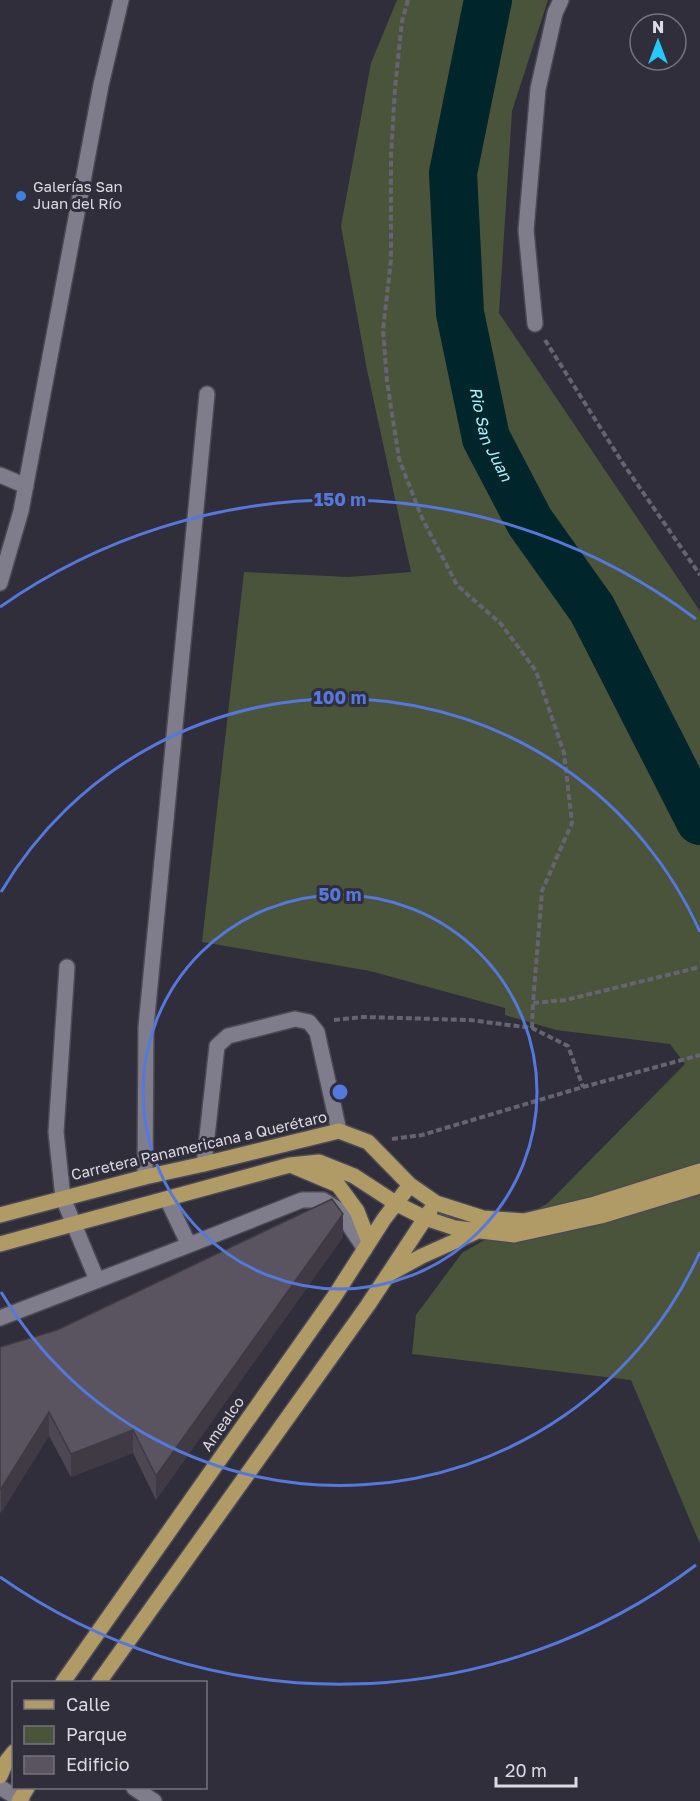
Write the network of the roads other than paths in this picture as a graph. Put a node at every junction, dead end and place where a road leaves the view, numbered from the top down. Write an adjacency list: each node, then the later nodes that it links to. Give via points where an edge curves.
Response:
1 (121, 0): 6 (street, via 101,85)
2 (561, 0): 3 (street, via 538,89 526,230)
3 (535, 324)
4 (207, 394): 13 (street, via 146,1027)
5 (0, 475): 6 (street)
6 (26, 486): 7 (street)
7 (0, 583)
8 (67, 968): 16 (street, via 56,1132)
9 (339, 1131): 10 (main road, Carretera Panamericana a Querétaro); 10 (street, via 317,1032 309,1022 295,1018 228,1036 218,1046); 14 (main road, Carretera Panamericana a Querétaro, via 368,1142)
10 (204, 1164): 13 (main road, Carretera Panamericana a Querétaro)
11 (290, 1165): 17 (main road); 19 (main road, via 319,1162 354,1176); 27 (main road, via 338,1185 357,1212)
12 (700, 1171): 20 (main road)
13 (145, 1177): 16 (main road, Carretera Panamericana a Querétaro)
14 (410, 1185): 18 (main road, Carretera Panamericana a Querétaro); 19 (main road, Amealco)
15 (700, 1186): 20 (main road)
16 (63, 1197): 21 (main road, Carretera Panamericana a Querétaro); 23 (street)
17 (167, 1199): 23 (main road); 26 (street)
18 (436, 1203): 20 (main road, Carretera Panamericana a Querétaro, via 483,1218 524,1221); 22 (main road)
19 (397, 1204): 22 (main road); 27 (main road, Amealco)
20 (598, 1210): 24 (main road, via 514,1235)
21 (0, 1215)
22 (425, 1218): 24 (main road); 28 (main road)
23 (74, 1225): 25 (main road); 29 (street)
24 (478, 1231): 28 (main road)
25 (0, 1244)
26 (189, 1245): 27 (street, via 302,1200 323,1200 339,1210); 29 (street)
27 (367, 1245): 31 (main road, Amealco)
28 (388, 1275): 32 (main road)
29 (97, 1280): 30 (street)
30 (0, 1318)
31 (64, 1681)
32 (101, 1681)
33 (12, 1754): 34 (main road)
34 (0, 1776)
35 (0, 1787): 37 (street)
36 (136, 1789): 38 (street)
37 (22, 1797)
38 (154, 1801)

